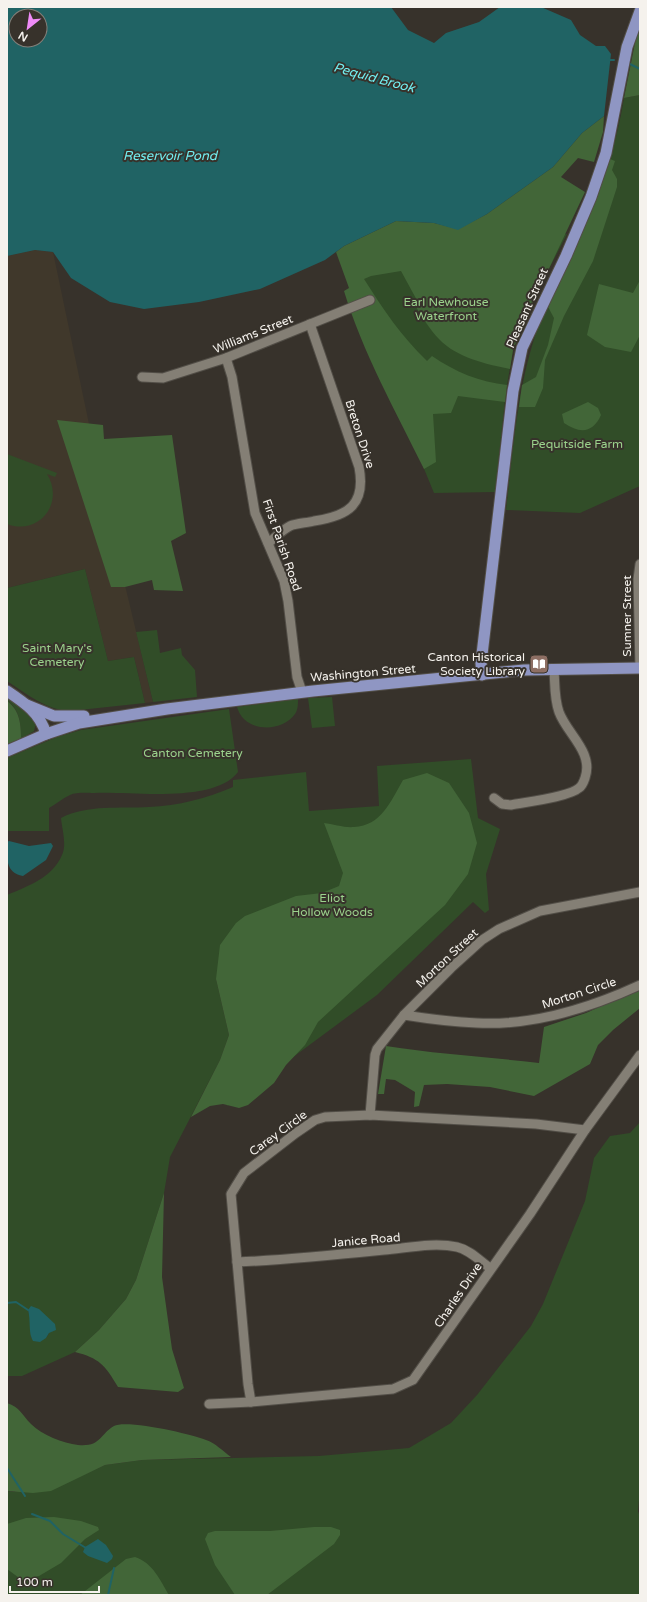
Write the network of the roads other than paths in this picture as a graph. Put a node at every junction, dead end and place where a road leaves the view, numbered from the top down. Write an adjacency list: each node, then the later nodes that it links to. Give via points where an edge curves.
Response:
1 (640, 11): 10 (main road, Pleasant Street, via 624,58 606,153 591,197 519,359 481,663)
2 (370, 300): 3 (street, Williams Street)
3 (310, 324): 4 (street, Williams Street); 6 (street, Breton Drive, via 359,467 361,492 352,507 342,513 290,526)
4 (226, 358): 5 (street, Williams Street, via 163,378); 6 (street, First Parish Road, via 232,378 255,513)
5 (142, 377)
6 (268, 543): 12 (street, First Parish Road, via 284,581 297,677)
7 (640, 564): 8 (street, Sumner Street)
8 (640, 668): 9 (main road, Washington Street)
9 (554, 669): 10 (main road, Washington Street); 18 (street, via 555,697 560,714 587,762 584,781 580,788 568,794 511,805 502,804)
10 (482, 675): 12 (main road, Washington Street)
11 (7, 691): 13 (main road)
12 (302, 692): 15 (main road, Washington Street)
13 (27, 704): 14 (main road, Washington Street); 16 (main road)
14 (39, 711): 15 (main road, Washington Street, via 63,717); 16 (main road, via 50,720)
15 (136, 713): 16 (main road, Washington Street, via 95,719)
16 (51, 732): 17 (main road, Washington Street)
17 (7, 751)
18 (494, 798)
19 (640, 892): 21 (street, Morton Street, via 540,911 499,929 472,948)
20 (640, 985): 21 (street, Morton Circle, via 557,1015 529,1020 478,1023)
21 (404, 1015): 23 (street, Morton Street, via 377,1049)
22 (640, 1054): 24 (street, Charles Drive)
23 (370, 1116): 24 (street, Carey Circle, via 536,1124); 25 (street, Carey Circle, via 325,1116 315,1120 244,1173 231,1194)
24 (585, 1130): 26 (street, Charles Drive, via 530,1214)
25 (237, 1262): 26 (street, Janice Road, via 450,1246 471,1254); 27 (street, Carey Circle)
26 (490, 1268): 27 (street, Charles Drive, via 413,1380 393,1389)
27 (251, 1402): 28 (street, Charles Drive)
28 (209, 1404)

